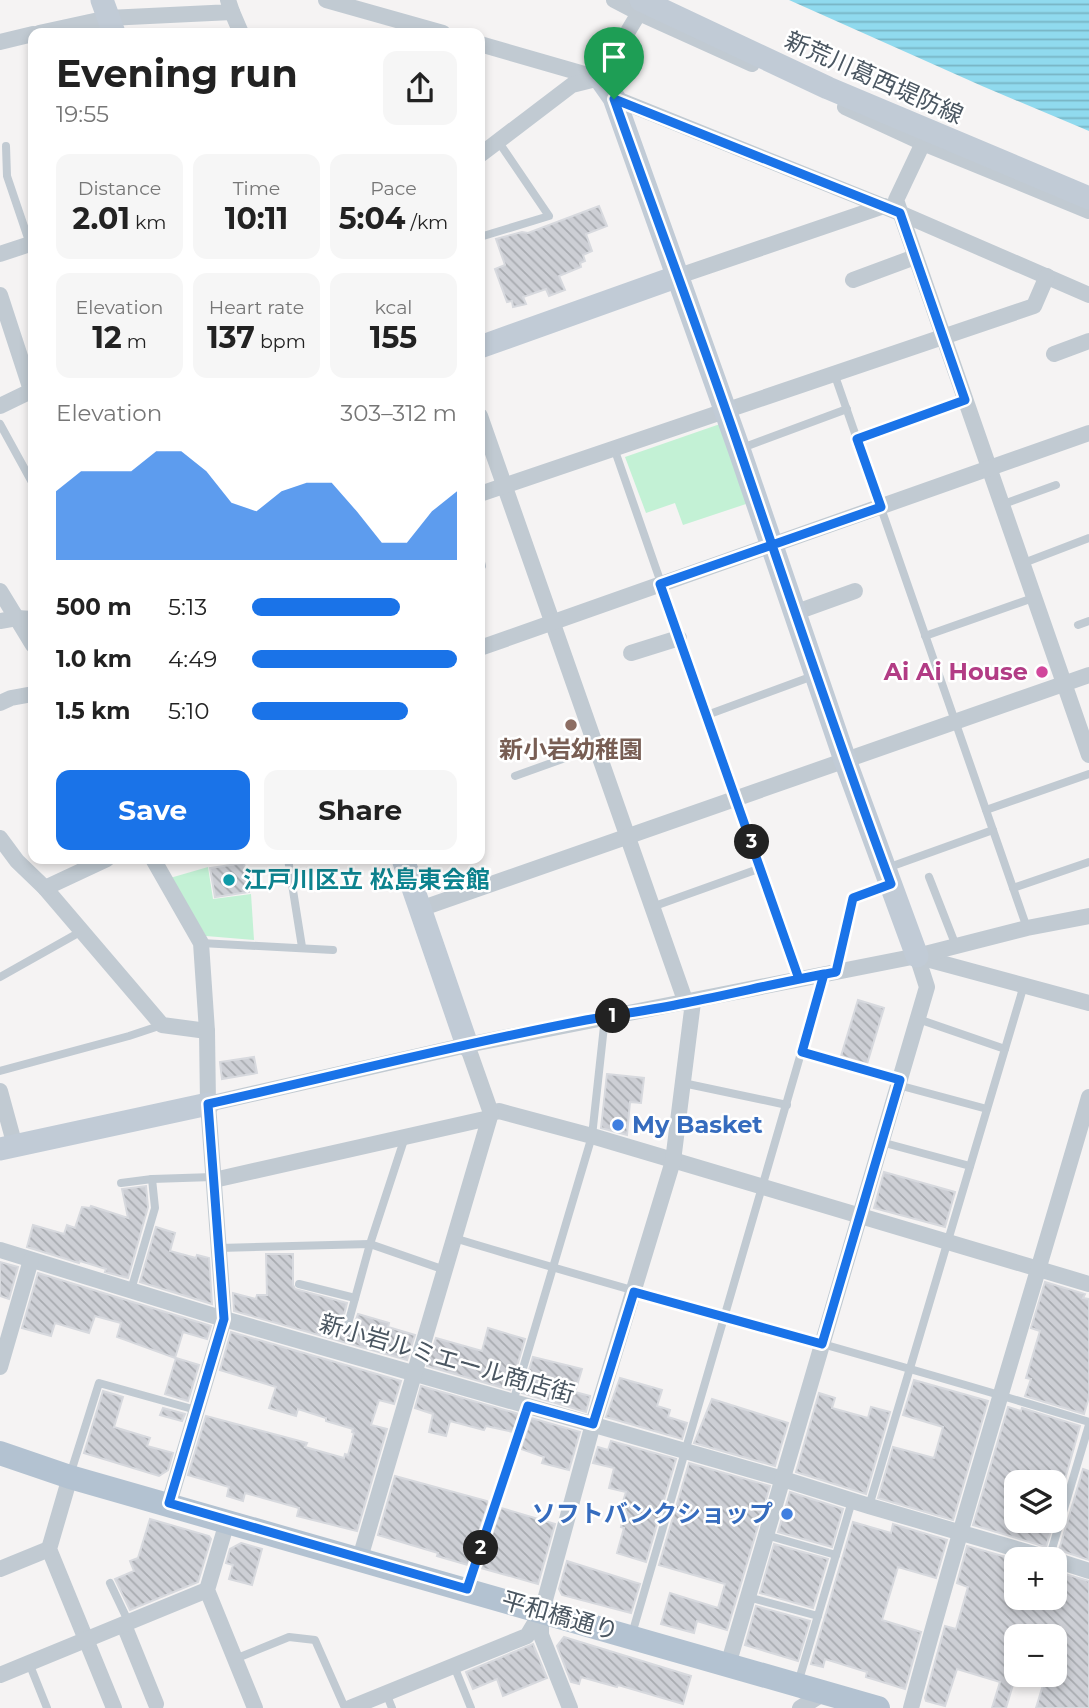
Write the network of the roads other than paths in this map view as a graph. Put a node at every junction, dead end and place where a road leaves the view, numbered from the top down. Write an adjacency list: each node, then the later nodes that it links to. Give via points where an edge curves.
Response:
1 (326, 0): 8 (street)
2 (614, 0): 4 (street)
3 (230, 6): 5 (street); 7 (street)
4 (640, 7): 12 (street); 15 (street); 18 (street, 新荒川葛西堤防線)
5 (108, 17): 6 (street)
6 (61, 28)
7 (239, 28)
8 (425, 28)
9 (28, 35): 10 (street)
10 (0, 42)
11 (485, 45): 12 (street)
12 (600, 78): 13 (street); 14 (street, via 572,85)
13 (614, 99): 20 (street); 29 (street)
14 (498, 141): 17 (street); 24 (lane, via 549,216)
15 (923, 143): 18 (street); 22 (street, via 896,200)
16 (6, 146): 23 (lane, via 7,176)
17 (485, 150)
18 (980, 159): 19 (street, 新荒川葛西堤防線); 21 (street)
19 (1089, 198)
20 (884, 206): 22 (street); 29 (street)
21 (1089, 211)
22 (900, 213): 27 (street); 28 (street)
23 (28, 233)
24 (485, 235)
25 (28, 245): 26 (street)
26 (0, 254)
27 (915, 257): 30 (street); 33 (street)
28 (1048, 276): 32 (street); 33 (street, via 1034,306)
29 (676, 277): 35 (street); 43 (street)
30 (853, 280)
31 (0, 295): 38 (street)
32 (1089, 295)
33 (943, 338): 37 (street); 40 (street)
34 (1089, 341): 36 (street)
35 (485, 345)
36 (1054, 354)
37 (834, 373): 42 (lane); 43 (street)
38 (28, 378)
39 (28, 392): 41 (street)
40 (965, 400): 47 (lane); 50 (street)
41 (0, 406)
42 (846, 409): 47 (lane); 49 (lane)
43 (725, 410): 48 (street); 49 (street)
44 (0, 424): 51 (lane)
45 (485, 431): 53 (street)
46 (1089, 433): 50 (street)
47 (857, 439): 56 (lane)
48 (614, 448): 53 (street); 60 (lane)
49 (739, 449): 58 (street)
50 (989, 469): 55 (street); 56 (street)
51 (28, 475)
52 (1056, 485): 55 (lane)
53 (504, 486): 54 (street); 68 (street)
54 (485, 492)
55 (1002, 505): 59 (street)
56 (881, 507): 58 (street); 70 (lane)
57 (1089, 538): 59 (lane)
58 (771, 545): 60 (street); 64 (street)
59 (1021, 564): 63 (street)
60 (660, 584): 68 (street); 71 (lane)
61 (0, 591): 65 (street)
62 (855, 591): 64 (street)
63 (1033, 598): 70 (lane); 76 (street)
64 (794, 613): 74 (street)
65 (25, 618): 66 (street)
66 (0, 621)
67 (1089, 621): 69 (lane)
68 (552, 622): 72 (street); 81 (street)
69 (1078, 625)
70 (925, 636): 80 (lane)
71 (679, 638): 73 (street); 79 (lane)
72 (485, 646)
73 (631, 653)
74 (816, 675): 79 (lane); 83 (street)
75 (1089, 675): 76 (street)
76 (1064, 684): 80 (street); 82 (street)
77 (28, 696): 78 (street)
78 (0, 703)
79 (707, 715): 86 (lane)
80 (955, 722): 83 (street); 87 (lane)
81 (596, 747): 85 (lane); 89 (street)
82 (1089, 755)
83 (845, 760): 86 (street); 97 (street)
84 (1089, 774): 87 (lane)
85 (515, 776)
86 (737, 800): 89 (street); 96 (lane)
87 (986, 810): 88 (lane)
88 (993, 830): 97 (lane); 100 (lane)
89 (628, 837): 101 (street); 102 (street)
90 (0, 838): 99 (street)
91 (1089, 862): 100 (lane)
92 (96, 864): 99 (street)
93 (156, 864): 106 (street)
94 (289, 864): 108 (lane)
95 (405, 864): 102 (street)
96 (761, 868): 101 (lane); 113 (lane)
97 (888, 876): 110 (street); 111 (lane, via 853,898)
98 (929, 877): 107 (lane)
99 (45, 888): 105 (street)
100 (1013, 888): 104 (lane)
101 (652, 907): 115 (street)
102 (420, 909): 121 (street)
103 (1089, 916): 104 (street)
104 (1027, 928): 107 (street)
105 (80, 932): 112 (lane); 119 (street)
106 (201, 943): 108 (lane); 120 (street)
107 (956, 946): 110 (street)
108 (302, 947): 109 (lane)
109 (333, 950)
110 (917, 956): 111 (street); 114 (street); 118 (street, via 928,987)
111 (830, 973): 113 (street); 123 (lane)
112 (0, 977)
113 (799, 979): 115 (street)
114 (1024, 985): 116 (street); 122 (lane)
115 (690, 1002): 117 (street); 125 (street)
116 (1089, 1003)
117 (605, 1017): 121 (street); 133 (lane)
118 (918, 1019): 122 (lane); 126 (street)
119 (162, 1024): 120 (street); 124 (lane)
120 (207, 1031): 129 (street)
121 (467, 1045): 129 (street); 132 (street)
122 (1004, 1049): 131 (lane)
123 (802, 1052): 126 (lane); 130 (lane)
124 (0, 1071)
125 (683, 1083): 130 (lane); 138 (street)
126 (899, 1083): 131 (lane); 135 (street)
127 (0, 1091): 137 (street)
128 (1089, 1097): 136 (street)
129 (208, 1104): 137 (street); 141 (street)
130 (787, 1105): 143 (lane)
131 (986, 1110): 139 (lane)
132 (490, 1115): 133 (street, via 499,1111); 134 (street); 145 (street)
133 (592, 1136): 138 (street); 151 (lane)
134 (405, 1137): 141 (street); 147 (lane)
135 (881, 1142): 139 (lane); 144 (street)
136 (1082, 1144): 152 (street)
137 (8, 1147)
138 (673, 1161): 143 (street); 157 (street)
139 (970, 1166): 146 (lane)
140 (152, 1179): 141 (lane); 142 (lane); 156 (lane, via 155,1208)
141 (214, 1179): 148 (street)
142 (121, 1183)
143 (764, 1188): 144 (street); 159 (lane)
144 (860, 1216): 146 (street); 163 (street)
145 (454, 1238): 151 (lane); 153 (street)
146 (947, 1242): 152 (street); 165 (lane)
147 (370, 1244): 148 (lane); 153 (lane); 158 (lane)
148 (219, 1248): 160 (street)
149 (0, 1250): 150 (street, 新小岩ルミエール商店街)
150 (31, 1260): 156 (street, 新小岩ルミエール商店街); 162 (street)
151 (553, 1268): 157 (lane); 168 (lane)
152 (1039, 1269): 155 (street); 167 (street)
153 (445, 1270): 166 (street)
154 (299, 1284): 158 (lane)
155 (1089, 1284)
156 (131, 1290): 160 (street, 新小岩ルミエール商店街)
157 (634, 1292): 159 (lane); 170 (street)
158 (355, 1298): 161 (lane)
159 (725, 1317): 163 (lane); 172 (lane)
160 (224, 1319): 166 (street, 新小岩ルミエール商店街); 169 (street)
161 (348, 1324)
162 (5, 1330): 164 (street)
163 (822, 1344): 165 (lane); 175 (street)
164 (0, 1367)
165 (910, 1369): 167 (lane); 178 (lane)
166 (415, 1373): 168 (street, 新小岩ルミエール商店街); 186 (street)
167 (1002, 1395): 171 (lane); 180 (street)
168 (521, 1404): 170 (street, 新小岩ルミエール商店街); 191 (lane)
169 (196, 1410): 174 (lane, via 99,1384); 177 (street)
170 (593, 1424): 172 (street, 新小岩ルミエール商店街); 194 (street)
171 (1089, 1424): 183 (lane)
172 (686, 1451): 175 (street, 新小岩ルミエール商店街); 197 (lane)
173 (0, 1453): 174 (main road, 平和橋通り)
174 (70, 1477): 177 (main road, 平和橋通り); 184 (street)
175 (783, 1479): 176 (street, 新小岩ルミエール商店街); 181 (street)
176 (852, 1501): 178 (street, 新小岩ルミエール商店街); 185 (lane)
177 (169, 1503): 179 (main road, 平和橋通り)
178 (869, 1507): 180 (street, 新小岩ルミエール商店街)
179 (228, 1521): 186 (main road, 平和橋通り); 192 (street)
180 (958, 1532): 182 (street, 新小岩ルミエール商店街); 215 (street)
181 (766, 1535): 185 (lane); 193 (street)
182 (1010, 1547)
183 (1055, 1547)
184 (49, 1549): 188 (street); 198 (street)
185 (836, 1555): 195 (lane)
186 (360, 1558): 191 (main road, 平和橋通り)
187 (1067, 1564): 189 (street, 新小岩ルミエール商店街)
188 (0, 1569)
189 (1089, 1571)
190 (110, 1583): 196 (lane)
191 (467, 1589): 194 (main road, 平和橋通り)
192 (208, 1590): 196 (street); 199 (street)
193 (748, 1597): 195 (lane); 201 (street)
194 (542, 1611): 197 (main road, 平和橋通り); 202 (street, via 527,1636); 208 (street, via 541,1635)
195 (818, 1616): 204 (lane)
196 (126, 1624): 198 (street); 207 (street)
197 (631, 1637): 201 (main road, 平和橋通り)
198 (86, 1640): 200 (street); 210 (street)
199 (235, 1659): 211 (street); 212 (lane, via 289,1637 316,1640)
200 (29, 1663): 203 (street); 209 (lane)
201 (728, 1665): 204 (main road, 平和橋通り)
202 (454, 1666): 206 (street); 213 (lane)
203 (0, 1675)
204 (799, 1697): 205 (main road, 平和橋通り)
205 (824, 1700): 214 (main road, 平和橋通り)
206 (389, 1701): 212 (street)
207 (156, 1704)
208 (568, 1707)
209 (47, 1708)
210 (114, 1708)
211 (255, 1708)
212 (348, 1708)
213 (471, 1708)
214 (878, 1708)
215 (911, 1708)

